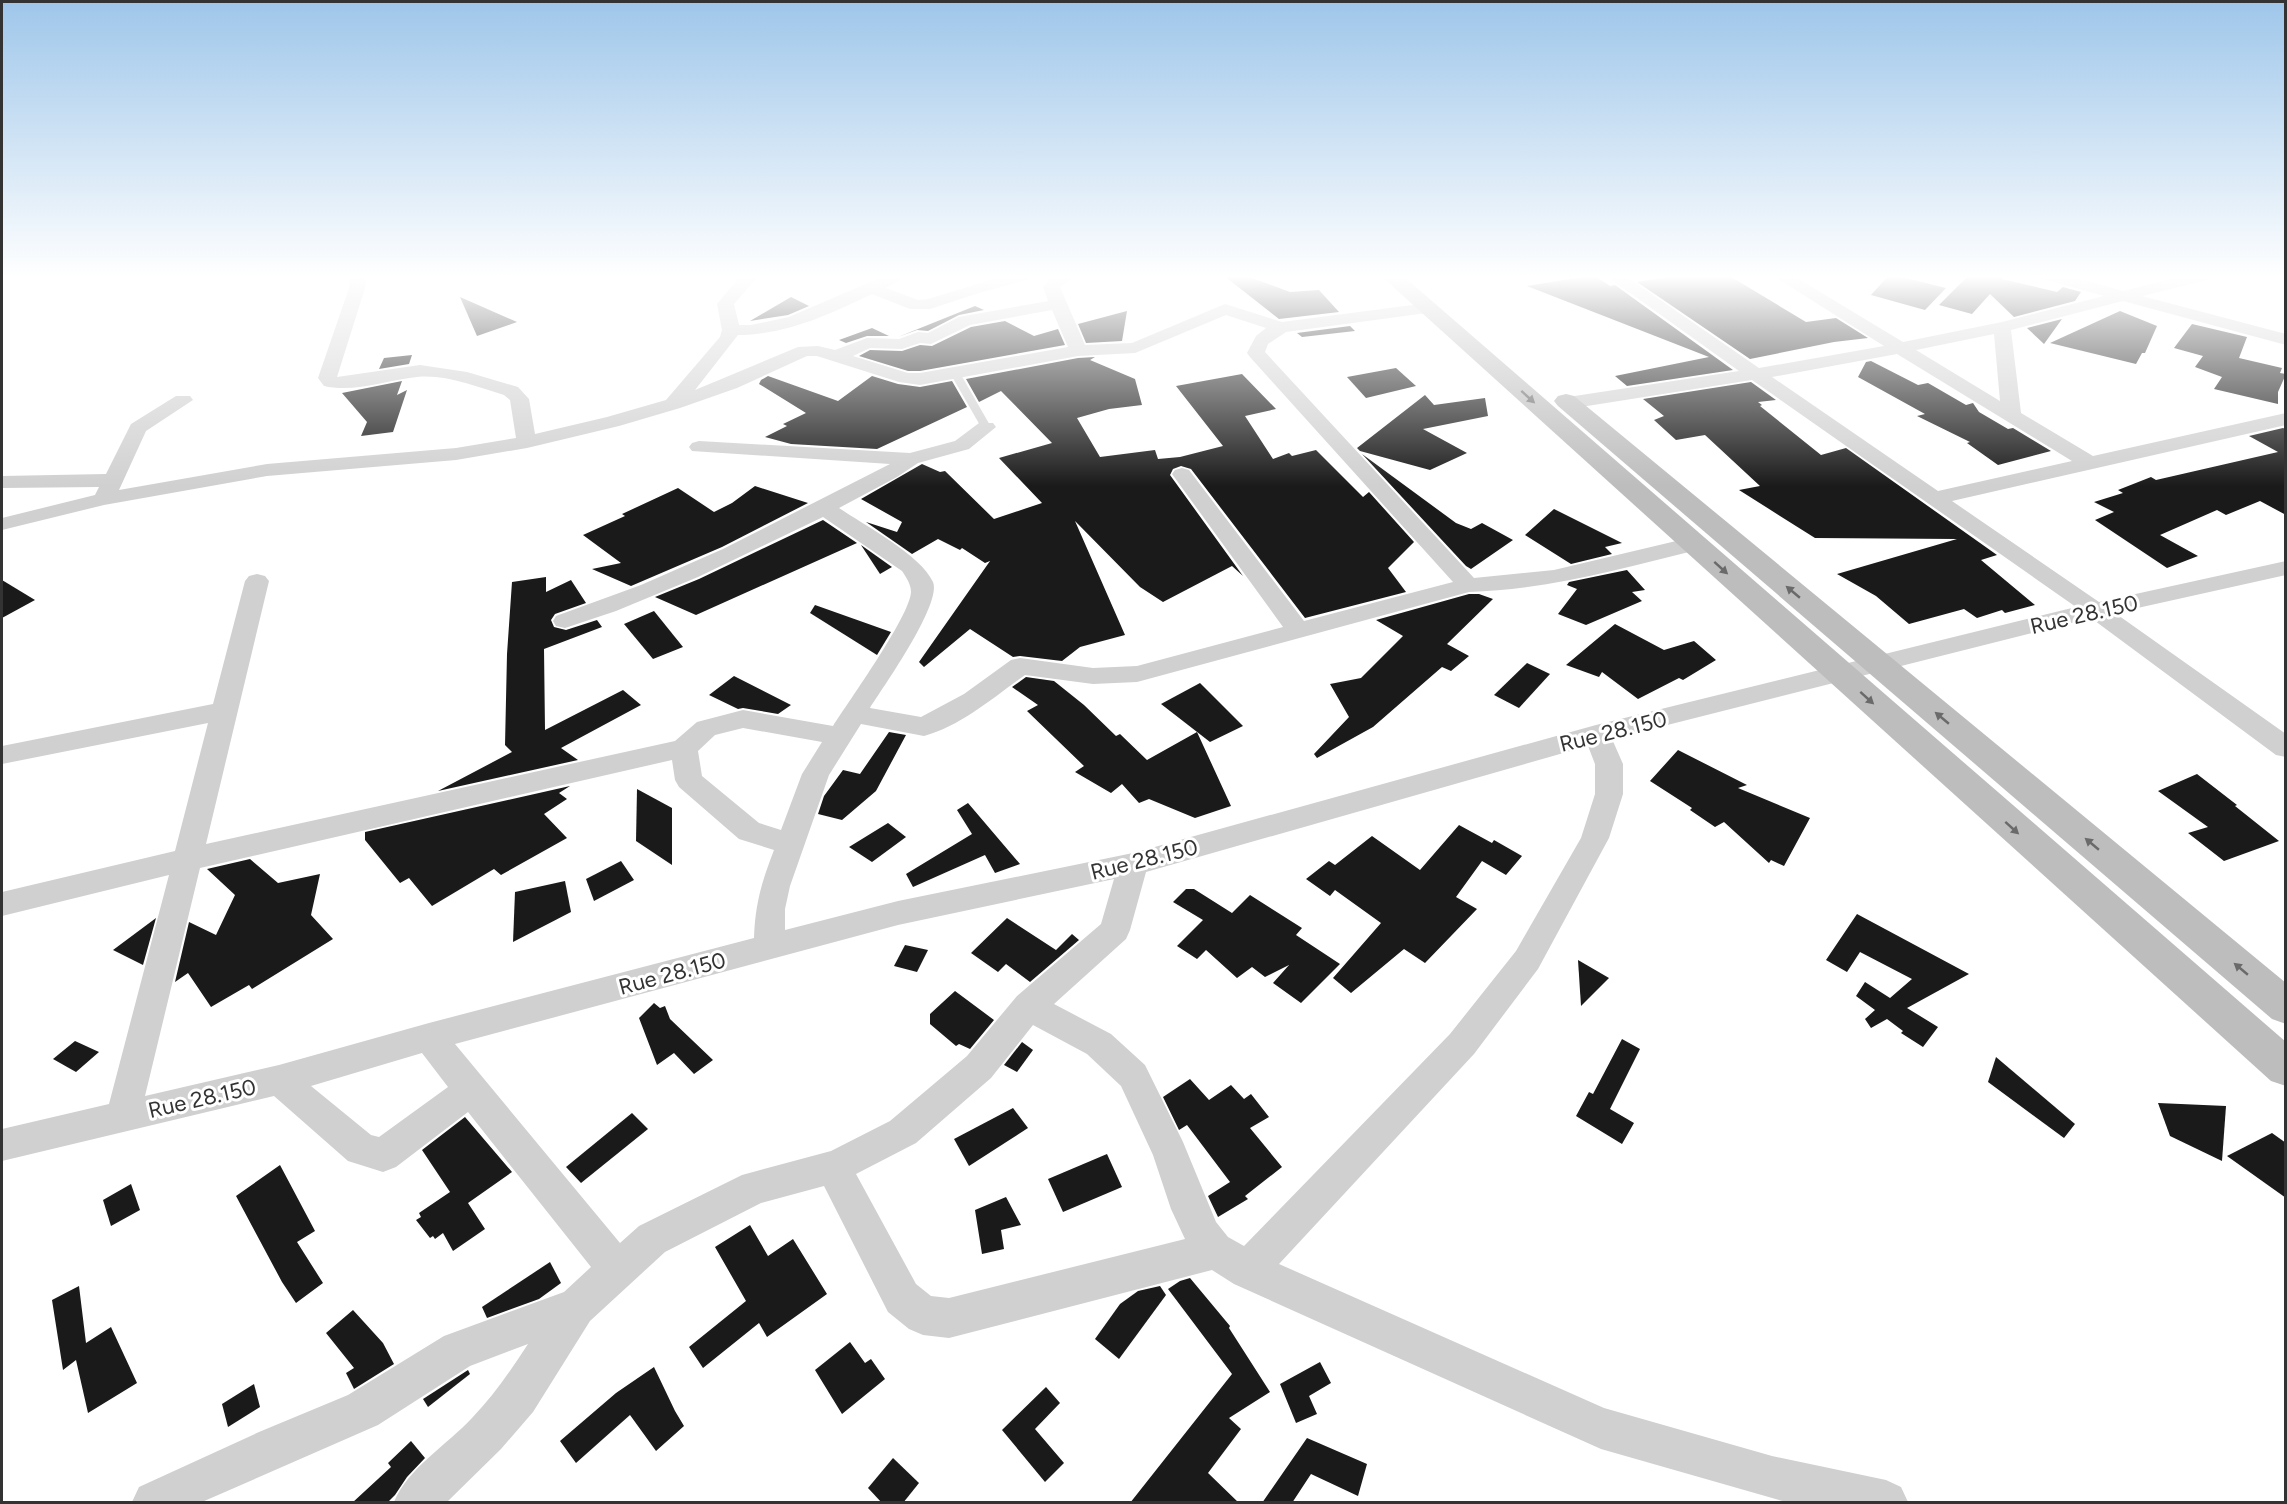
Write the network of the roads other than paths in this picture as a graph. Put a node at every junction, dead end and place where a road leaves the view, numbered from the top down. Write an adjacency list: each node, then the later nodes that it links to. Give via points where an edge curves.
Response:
1 (338, 345): 24 (street, via 327,378 331,382 420,371 460,376 511,392 519,399)
2 (723, 345): 20 (street)
3 (862, 345): 15 (street)
4 (1075, 345): 14 (street)
5 (1141, 345): 14 (street)
6 (1258, 345): 37 (street, via 1256,353)
7 (1470, 345): 34 (main road, one-way to 34)
8 (1501, 345): 19 (main road)
9 (1716, 345): 17 (street)
10 (1897, 345): 13 (street)
11 (1915, 345): 13 (street)
12 (2004, 345): 21 (street)
13 (1902, 348): 17 (street); 21 (street)
14 (1077, 351): 16 (street)
15 (835, 357): 16 (street, via 906,378); 20 (street, via 804,351)
16 (955, 373): 23 (lane)
17 (1758, 374): 19 (street); 31 (street)
18 (183, 400): 30 (street, via 138,428)
19 (1568, 403): 41 (main road, one-way to 19)
20 (673, 404): 24 (street)
21 (2012, 415): 27 (street)
22 (2286, 419): 27 (street)
23 (986, 427): 26 (street, via 962,445)
24 (527, 442): 30 (street, via 456,454)
25 (699, 447): 26 (street)
26 (911, 459): 32 (street)
27 (2089, 463): 31 (street)
28 (1182, 474): 40 (street)
29 (2, 482): 30 (street)
30 (109, 489): 33 (street)
31 (1935, 498): 38 (street)
32 (824, 508): 39 (street, via 706,567 634,598); 44 (street, via 910,566 923,593 911,623)
33 (2, 525)
34 (1694, 544): 37 (street, via 1534,582); 42 (main road, one-way to 42)
35 (2286, 568): 38 (street, Rue 28.150)
36 (257, 581): 43 (street)
37 (1468, 585): 40 (street)
38 (2095, 610): 41 (street, Rue 28.150); 47 (street)
39 (565, 621)
40 (1299, 631): 44 (street, via 1137,674 1093,676 1020,666 973,700 924,727)
41 (1878, 664): 42 (street, Rue 28.150); 55 (main road, one-way to 41)
42 (1840, 675): 45 (street, Rue 28.150); 57 (main road, one-way to 57)
43 (224, 711): 48 (street); 50 (street)
44 (846, 725): 46 (street, via 743,719 706,728); 49 (street, via 816,774)
45 (1596, 734): 51 (street, Rue 28.150); 63 (street, via 1609,764 1609,794 1595,838 1527,960 1462,1044)
46 (684, 748): 49 (street, via 689,780 749,831); 50 (street)
47 (2286, 748)
48 (2, 755)
49 (790, 844): 53 (street, via 770,909)
50 (187, 859): 52 (street); 60 (street)
51 (1133, 864): 53 (street, Rue 28.150, via 898,913); 54 (street, via 1115,930)
52 (2, 904)
53 (769, 948): 56 (street, Rue 28.150)
54 (1029, 1005): 62 (street, via 979,1067 903,1132); 63 (street, via 1098,1044 1133,1076 1203,1235)
55 (2286, 1007)
56 (429, 1037): 58 (street, Rue 28.150); 59 (street)
57 (2286, 1068)
58 (279, 1080): 59 (street, via 361,1149 383,1155); 60 (street, Rue 28.150)
59 (471, 1090): 64 (street)
60 (123, 1116): 61 (street, Rue 28.150)
61 (2, 1145)
62 (833, 1167): 63 (street, via 902,1298 923,1316 948,1317); 64 (street, via 755,1187 652,1239)
63 (1232, 1260): 68 (street, via 1601,1428 1772,1478)
64 (616, 1268): 65 (street)
65 (576, 1307): 66 (street, via 458,1350 363,1410); 67 (street, via 519,1397)
66 (154, 1503)
67 (416, 1503)
68 (1886, 1503)

